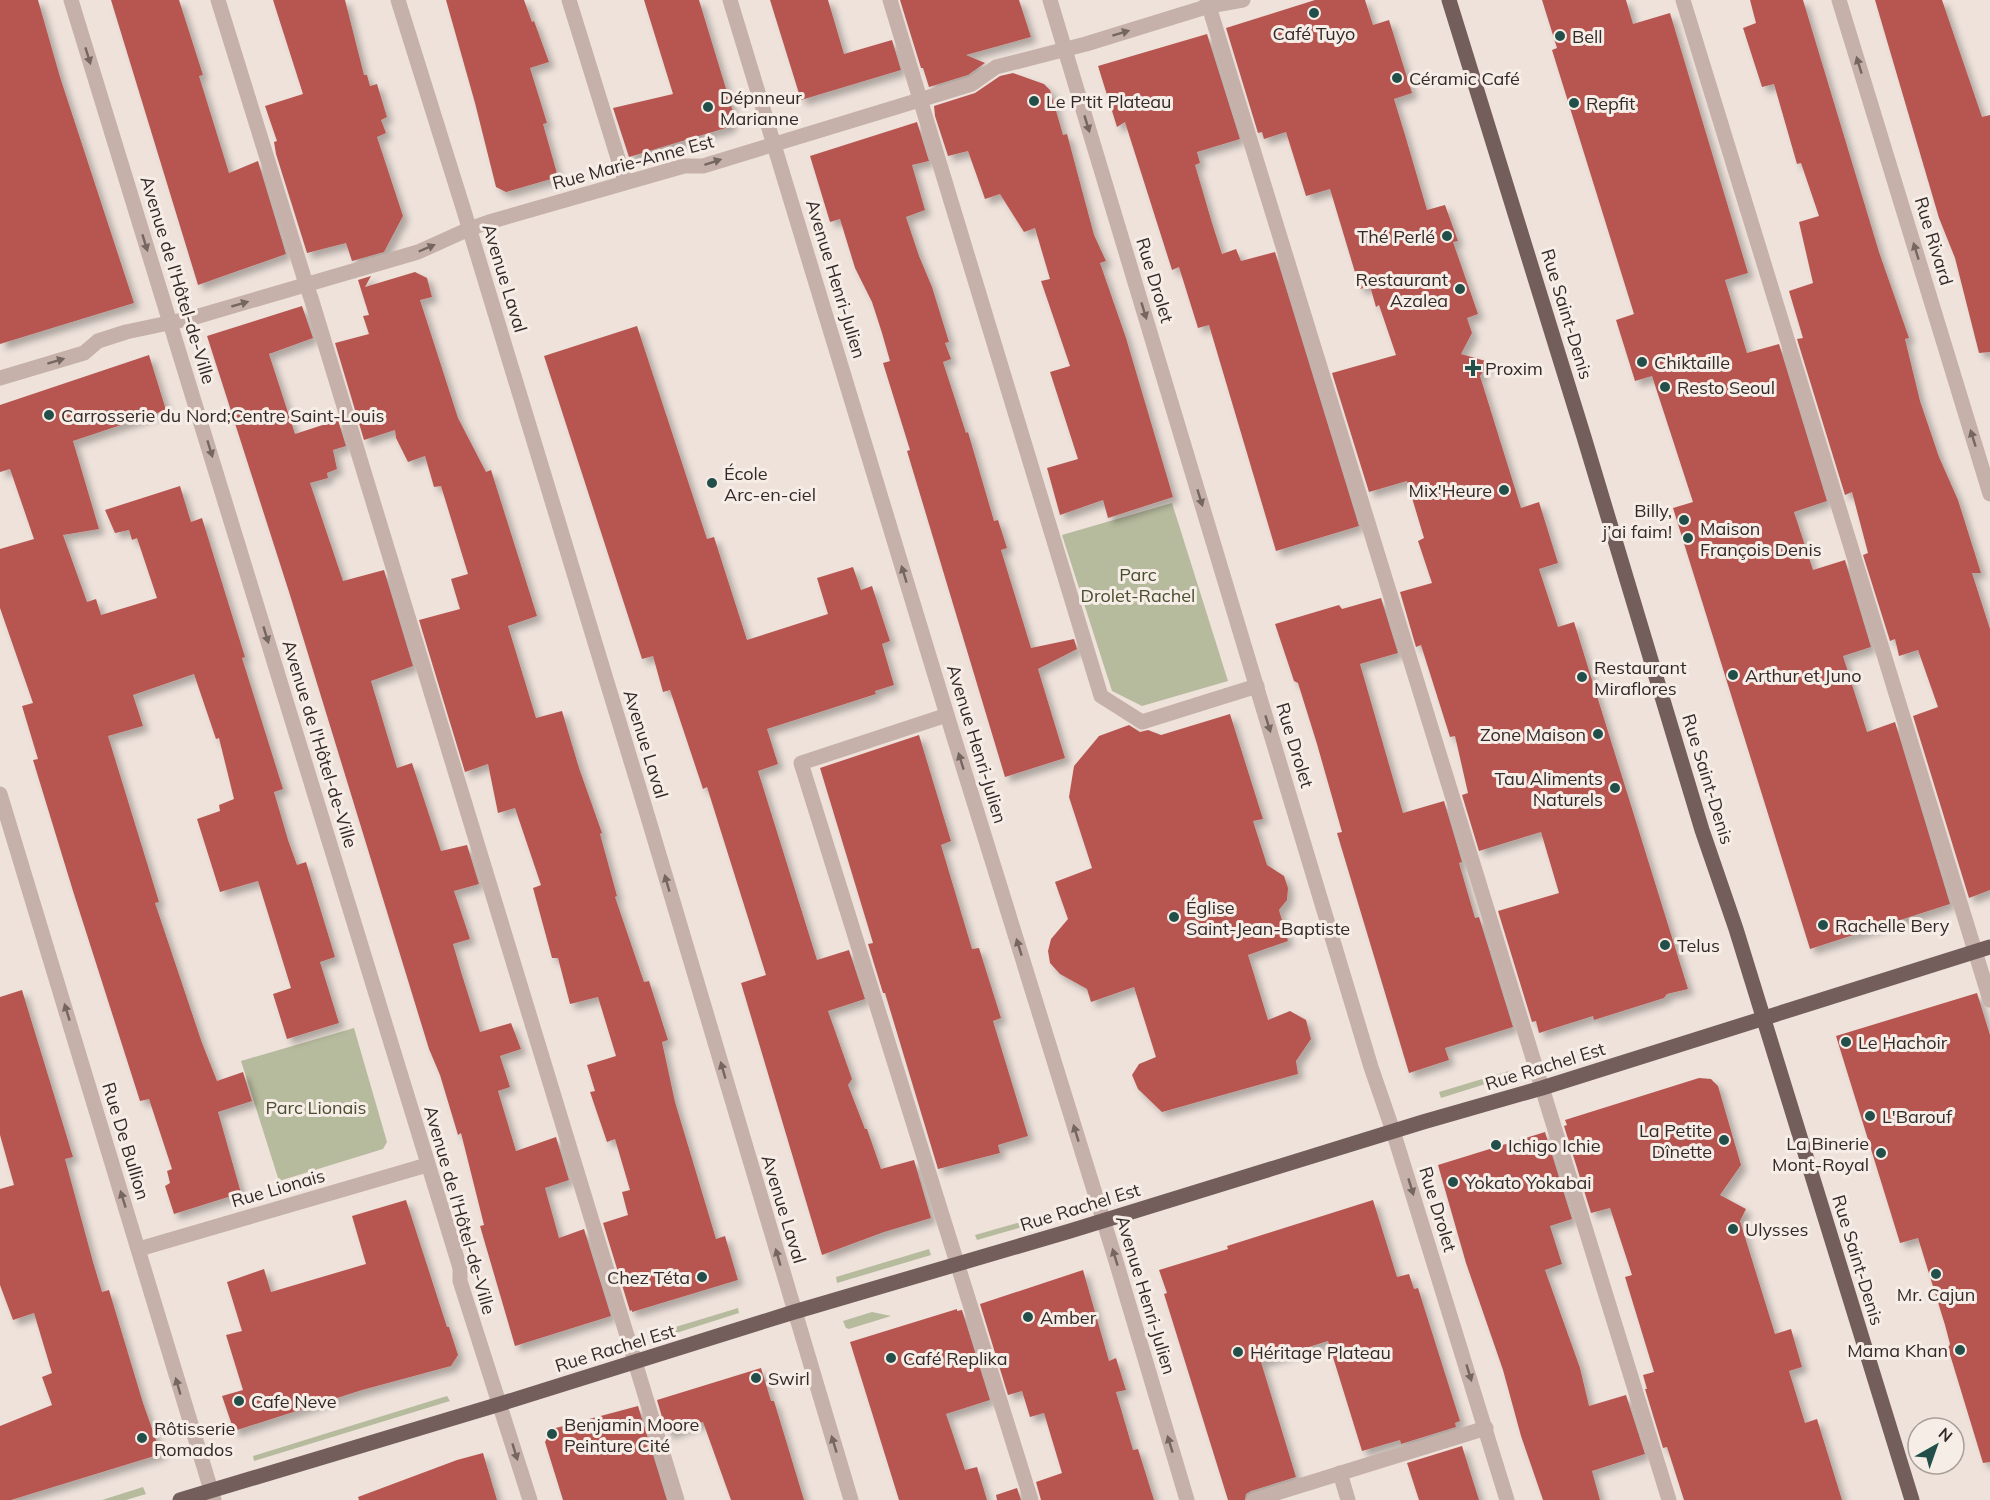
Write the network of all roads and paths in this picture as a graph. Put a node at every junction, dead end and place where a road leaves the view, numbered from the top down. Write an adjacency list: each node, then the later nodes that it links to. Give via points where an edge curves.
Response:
1 (71, 0): 19 (street, Avenue de l'Hôtel-de-Ville, one-way to 19)
2 (218, 0): 18 (street)
3 (398, 0): 17 (street, Avenue Laval)
4 (569, 0): 16 (street)
5 (730, 0): 15 (street, Avenue Henri-Julien)
6 (890, 0): 14 (street)
7 (1050, 0): 13 (street, Rue Drolet)
8 (1243, 0): 12 (street, Rue Marie-Anne Est)
9 (1449, 0): 28 (main road, Rue Saint-Denis)
10 (1683, 0): 26 (street)
11 (1839, 0): 21 (street, Rue Rivard, one-way to 11)
12 (1208, 3): 13 (street, Rue Marie-Anne Est, one-way to 12); 29 (street)
13 (1064, 48): 14 (street, Rue Marie-Anne Est, via 996,67 972,84); 22 (street, Rue Drolet, one-way to 22)
14 (919, 100): 15 (street, Rue Marie-Anne Est); 22 (street, via 1101,696 1142,722)
15 (774, 144): 16 (street, Rue Marie-Anne Est, one-way to 15, via 684,166 703,166); 23 (street, Avenue Henri-Julien, one-way to 15)
16 (626, 181): 17 (street, Rue Marie-Anne Est)
17 (469, 229): 18 (street, Rue Marie-Anne Est, one-way to 17, via 418,252); 35 (street, Avenue Laval, one-way to 17)
18 (306, 285): 19 (street, Rue Marie-Anne Est, one-way to 18); 36 (street)
19 (170, 324): 20 (street, Rue Marie-Anne Est, one-way to 19, via 84,353 98,341 126,332); 31 (street, Avenue de l'Hôtel-de-Ville, one-way to 31)
20 (0, 378)
21 (1990, 494)
22 (1257, 686): 30 (street, Rue Drolet, one-way to 30)
23 (947, 715): 32 (street, Avenue Henri-Julien, one-way to 23); 34 (street, via 801,763)
24 (0, 794): 33 (street, Rue De Bullion, one-way to 24)
25 (1990, 947): 26 (main road, Rue Rachel Est)
26 (1974, 952): 27 (street); 28 (main road, Rue Rachel Est)
27 (1990, 1000)
28 (1763, 1019): 29 (main road, Rue Rachel Est); 51 (main road, Rue Saint-Denis)
29 (1542, 1088): 30 (main road, Rue Rachel Est); 50 (street)
30 (1393, 1131): 32 (main road, Rue Rachel Est); 38 (street, Rue Drolet, one-way to 38)
31 (427, 1165): 33 (street, Rue Lionais); 37 (street, Avenue de l'Hôtel-de-Ville)
32 (1103, 1221): 34 (main road, Rue Rachel Est); 46 (street, Avenue Henri-Julien, one-way to 32)
33 (139, 1249): 40 (street, Rue De Bullion, one-way to 33)
34 (958, 1264): 35 (main road, Rue Rachel Est); 45 (street)
35 (794, 1312): 36 (main road, Rue Rachel Est); 44 (street, Avenue Laval, one-way to 35)
36 (635, 1362): 37 (main road, Rue Rachel Est); 43 (street)
37 (500, 1404): 40 (main road, Rue Rachel Est); 42 (street, Avenue de l'Hôtel-de-Ville, one-way to 42)
38 (1486, 1428): 39 (street); 49 (street, Rue Drolet)
39 (1340, 1473): 47 (street); 48 (street)
40 (212, 1496): 41 (main road, Rue Rachel Est)
41 (180, 1500)
42 (530, 1500)
43 (677, 1500)
44 (851, 1500)
45 (1031, 1500)
46 (1187, 1500)
47 (1254, 1500)
48 (1348, 1500)
49 (1507, 1500)
50 (1669, 1500)
51 (1912, 1500)

